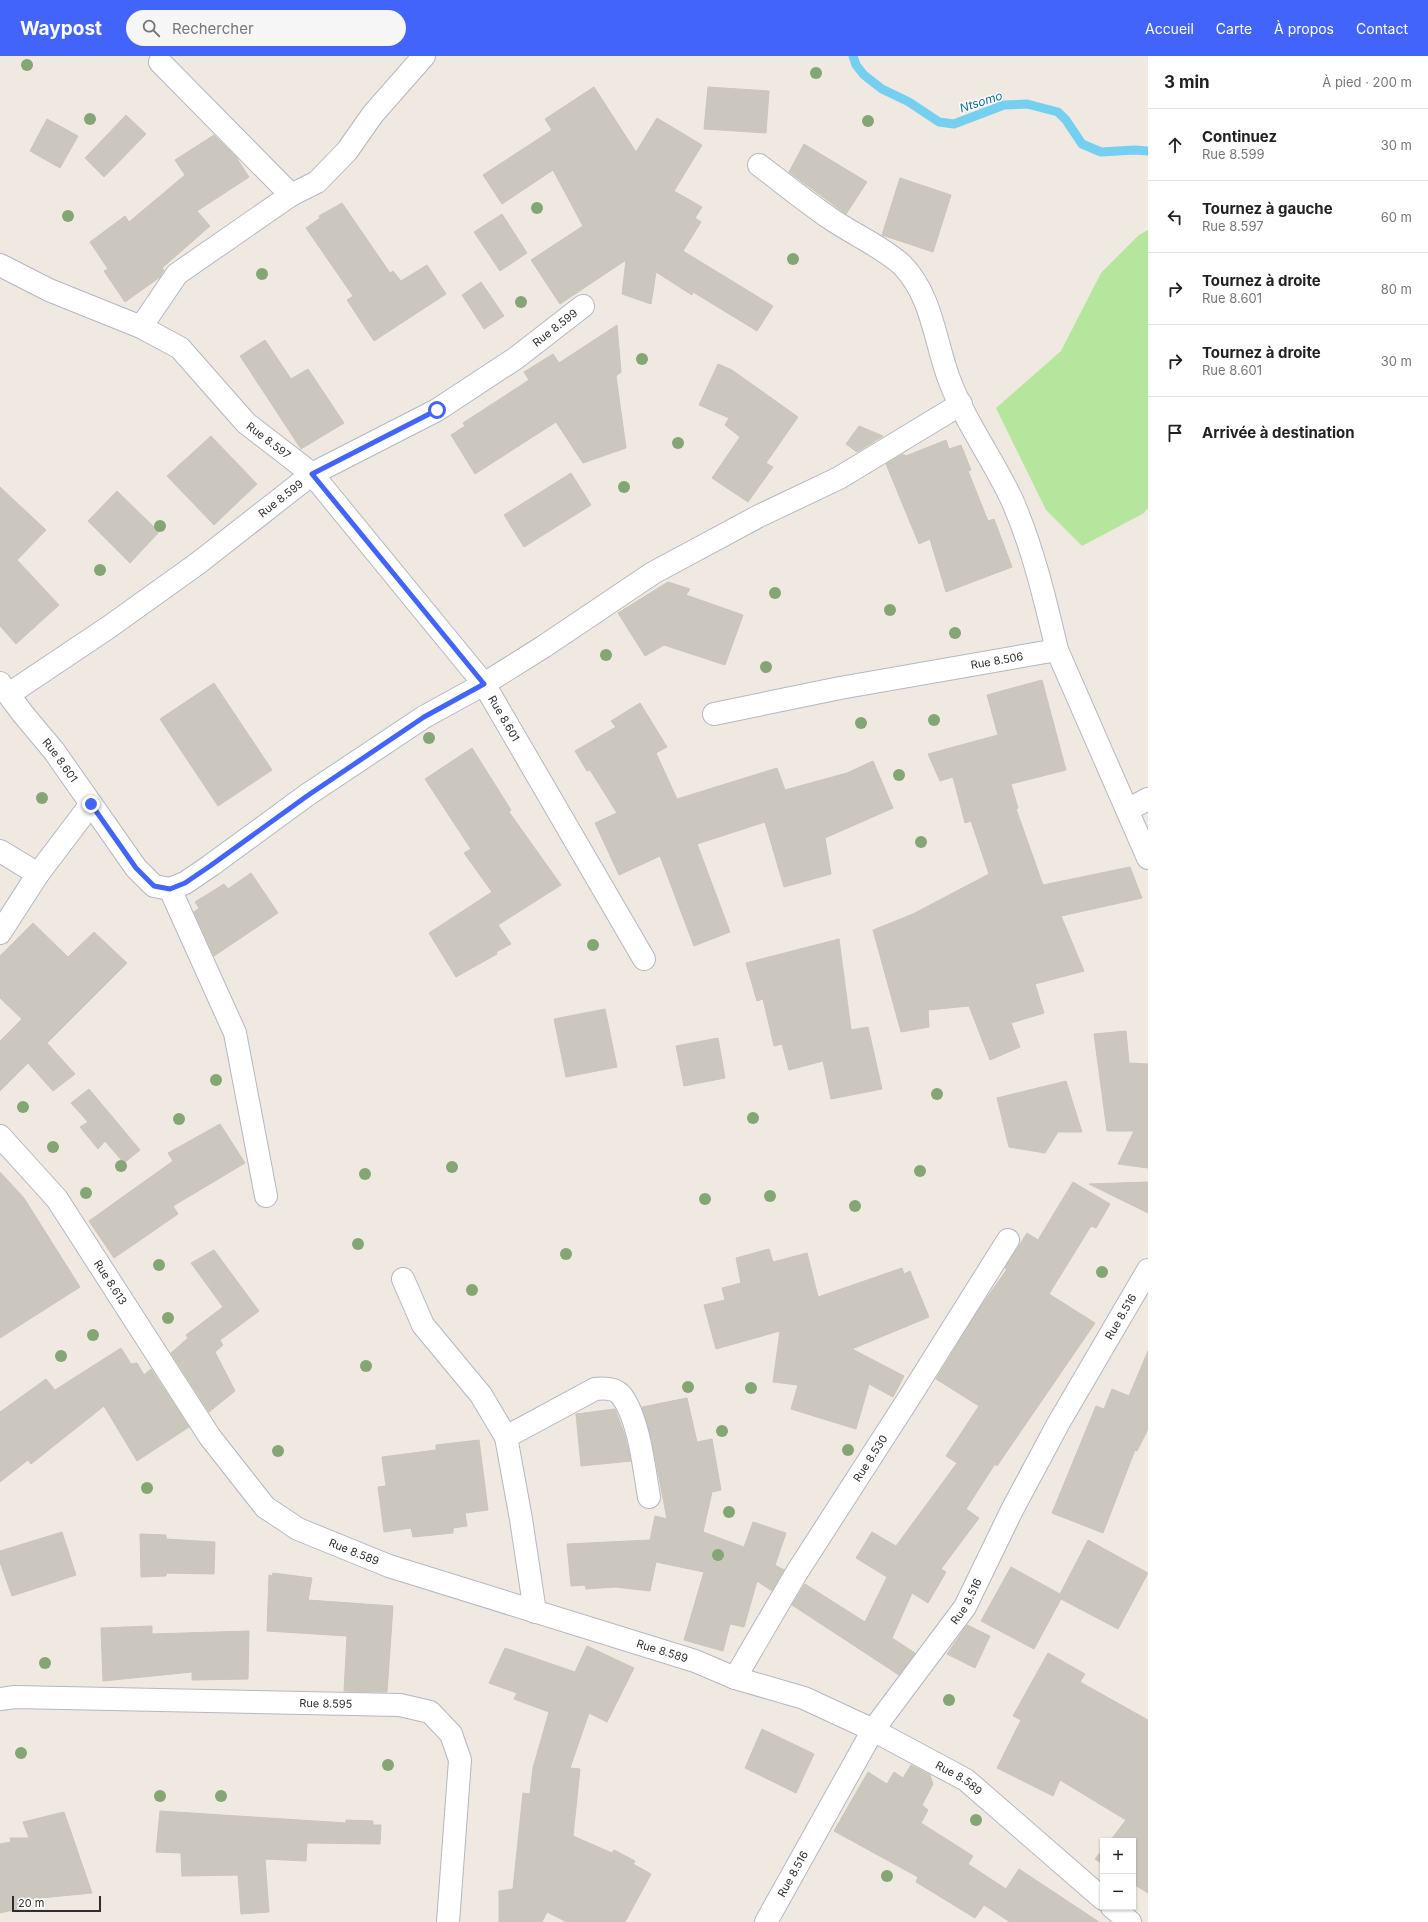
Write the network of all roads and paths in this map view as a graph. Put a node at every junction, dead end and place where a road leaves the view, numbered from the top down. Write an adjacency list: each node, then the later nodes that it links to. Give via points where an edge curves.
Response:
1 (424, 56): 4 (street, via 373,114 347,150 317,182)
2 (160, 62): 4 (street)
3 (758, 165): 8 (street, via 831,220 902,265 923,298 949,379)
4 (291, 195): 7 (street, via 177,274)
5 (0, 265): 7 (street, Rue 8.597, via 49,290)
6 (583, 306): 9 (street, Rue 8.599, via 516,358 437,410)
7 (141, 327): 9 (street, Rue 8.597, via 180,348 246,423)
8 (961, 404): 10 (street, via 1024,527); 11 (street, via 839,478 759,516 653,573)
9 (312, 474): 11 (street, Rue 8.597); 12 (street, Rue 8.599, via 197,564 110,627)
10 (1057, 650): 13 (street, Rue 8.506, via 840,688); 16 (street)
11 (484, 684): 20 (street, Rue 8.601, via 424,717 185,883); 22 (street, Rue 8.601)
12 (4, 688): 15 (street, Rue 8.601, via 54,751)
13 (714, 714)
14 (1148, 799): 16 (street)
15 (91, 804): 19 (street); 20 (street, Rue 8.601, via 136,868 154,886)
16 (1127, 810): 18 (street)
17 (0, 851): 19 (street)
18 (1148, 858)
19 (38, 874): 21 (street)
20 (170, 889): 24 (street, via 235,1033)
21 (0, 933)
22 (644, 959)
23 (0, 1136): 28 (street, Rue 8.613, via 57,1199)
24 (266, 1196)
25 (1008, 1240): 32 (street, Rue 8.530, via 797,1572)
26 (1148, 1270): 34 (street, Rue 8.516, via 1058,1424 1012,1510 965,1608)
27 (403, 1279): 29 (street, via 423,1325 481,1395)
28 (210, 1437): 31 (street, Rue 8.589, via 265,1507 298,1529 389,1566)
29 (506, 1437): 30 (street, via 595,1389 609,1388 620,1394 636,1426); 31 (street)
30 (649, 1497)
31 (535, 1612): 32 (street, Rue 8.589, via 695,1661)
32 (735, 1678): 34 (street, Rue 8.589, via 804,1698)
33 (0, 1699): 37 (street, Rue 8.595, via 14,1697 400,1705 430,1712 451,1734 460,1760)
34 (873, 1730): 35 (street, Rue 8.589, via 966,1780); 38 (street, Rue 8.516)
35 (1100, 1896)
36 (1116, 1910): 39 (street)
37 (448, 1922)
38 (766, 1922)
39 (1130, 1922)

